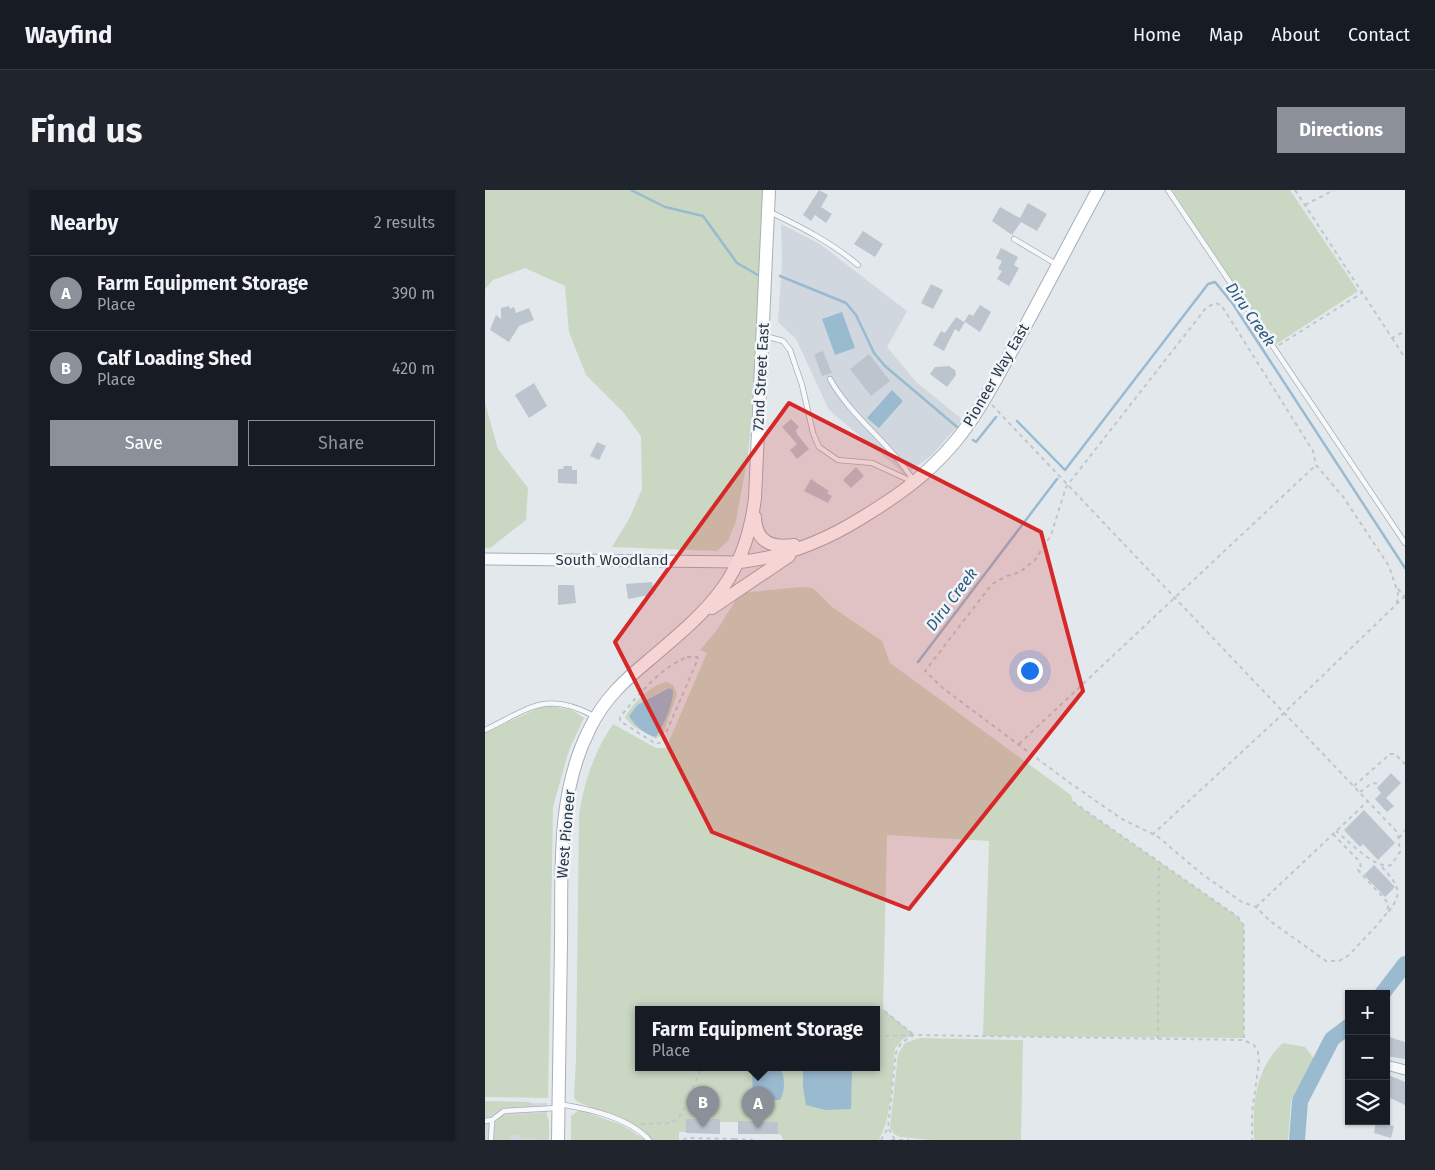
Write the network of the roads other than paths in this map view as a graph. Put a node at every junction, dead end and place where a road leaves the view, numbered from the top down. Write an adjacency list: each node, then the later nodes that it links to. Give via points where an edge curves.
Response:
1 (769, 190): 4 (main road, 72nd Street East)
2 (1098, 190): 7 (main road, Pioneer Way East)
3 (1168, 190): 13 (lane)
4 (768, 211): 6 (lane, via 838,248); 8 (main road, 72nd Street East)
5 (1014, 239): 7 (lane)
6 (858, 264)
7 (1057, 266): 10 (main road, Pioneer Way East, via 971,422)
8 (763, 336): 10 (lane, via 783,341 790,350 819,447 838,460 872,463); 11 (main road, 72nd Street East)
9 (830, 379): 10 (lane, via 839,395)
10 (915, 482): 12 (main road, Pioneer Way East, via 882,506)
11 (755, 498): 12 (main road, via 757,532 766,543 780,547); 16 (main road, 72nd Street East)
12 (818, 542): 14 (main road, Pioneer Way East)
13 (1405, 543)
14 (796, 550): 16 (main road, Pioneer Way East); 17 (main road)
15 (485, 559): 16 (street, South Woodland)
16 (740, 562): 17 (main road, West Pioneer)
17 (698, 618): 18 (main road, West Pioneer, via 619,686)
18 (596, 717): 19 (lane, via 575,706 547,702); 22 (main road, West Pioneer, via 577,759 567,794)
19 (485, 730)
20 (1390, 1066): 21 (street)
21 (1405, 1070)
22 (559, 1106): 23 (lane, via 504,1111); 26 (main road, West Pioneer); 27 (lane, via 587,1108 627,1125)
23 (492, 1120): 24 (lane); 25 (lane)
24 (485, 1121)
25 (491, 1140)
26 (558, 1140)
27 (649, 1140)

